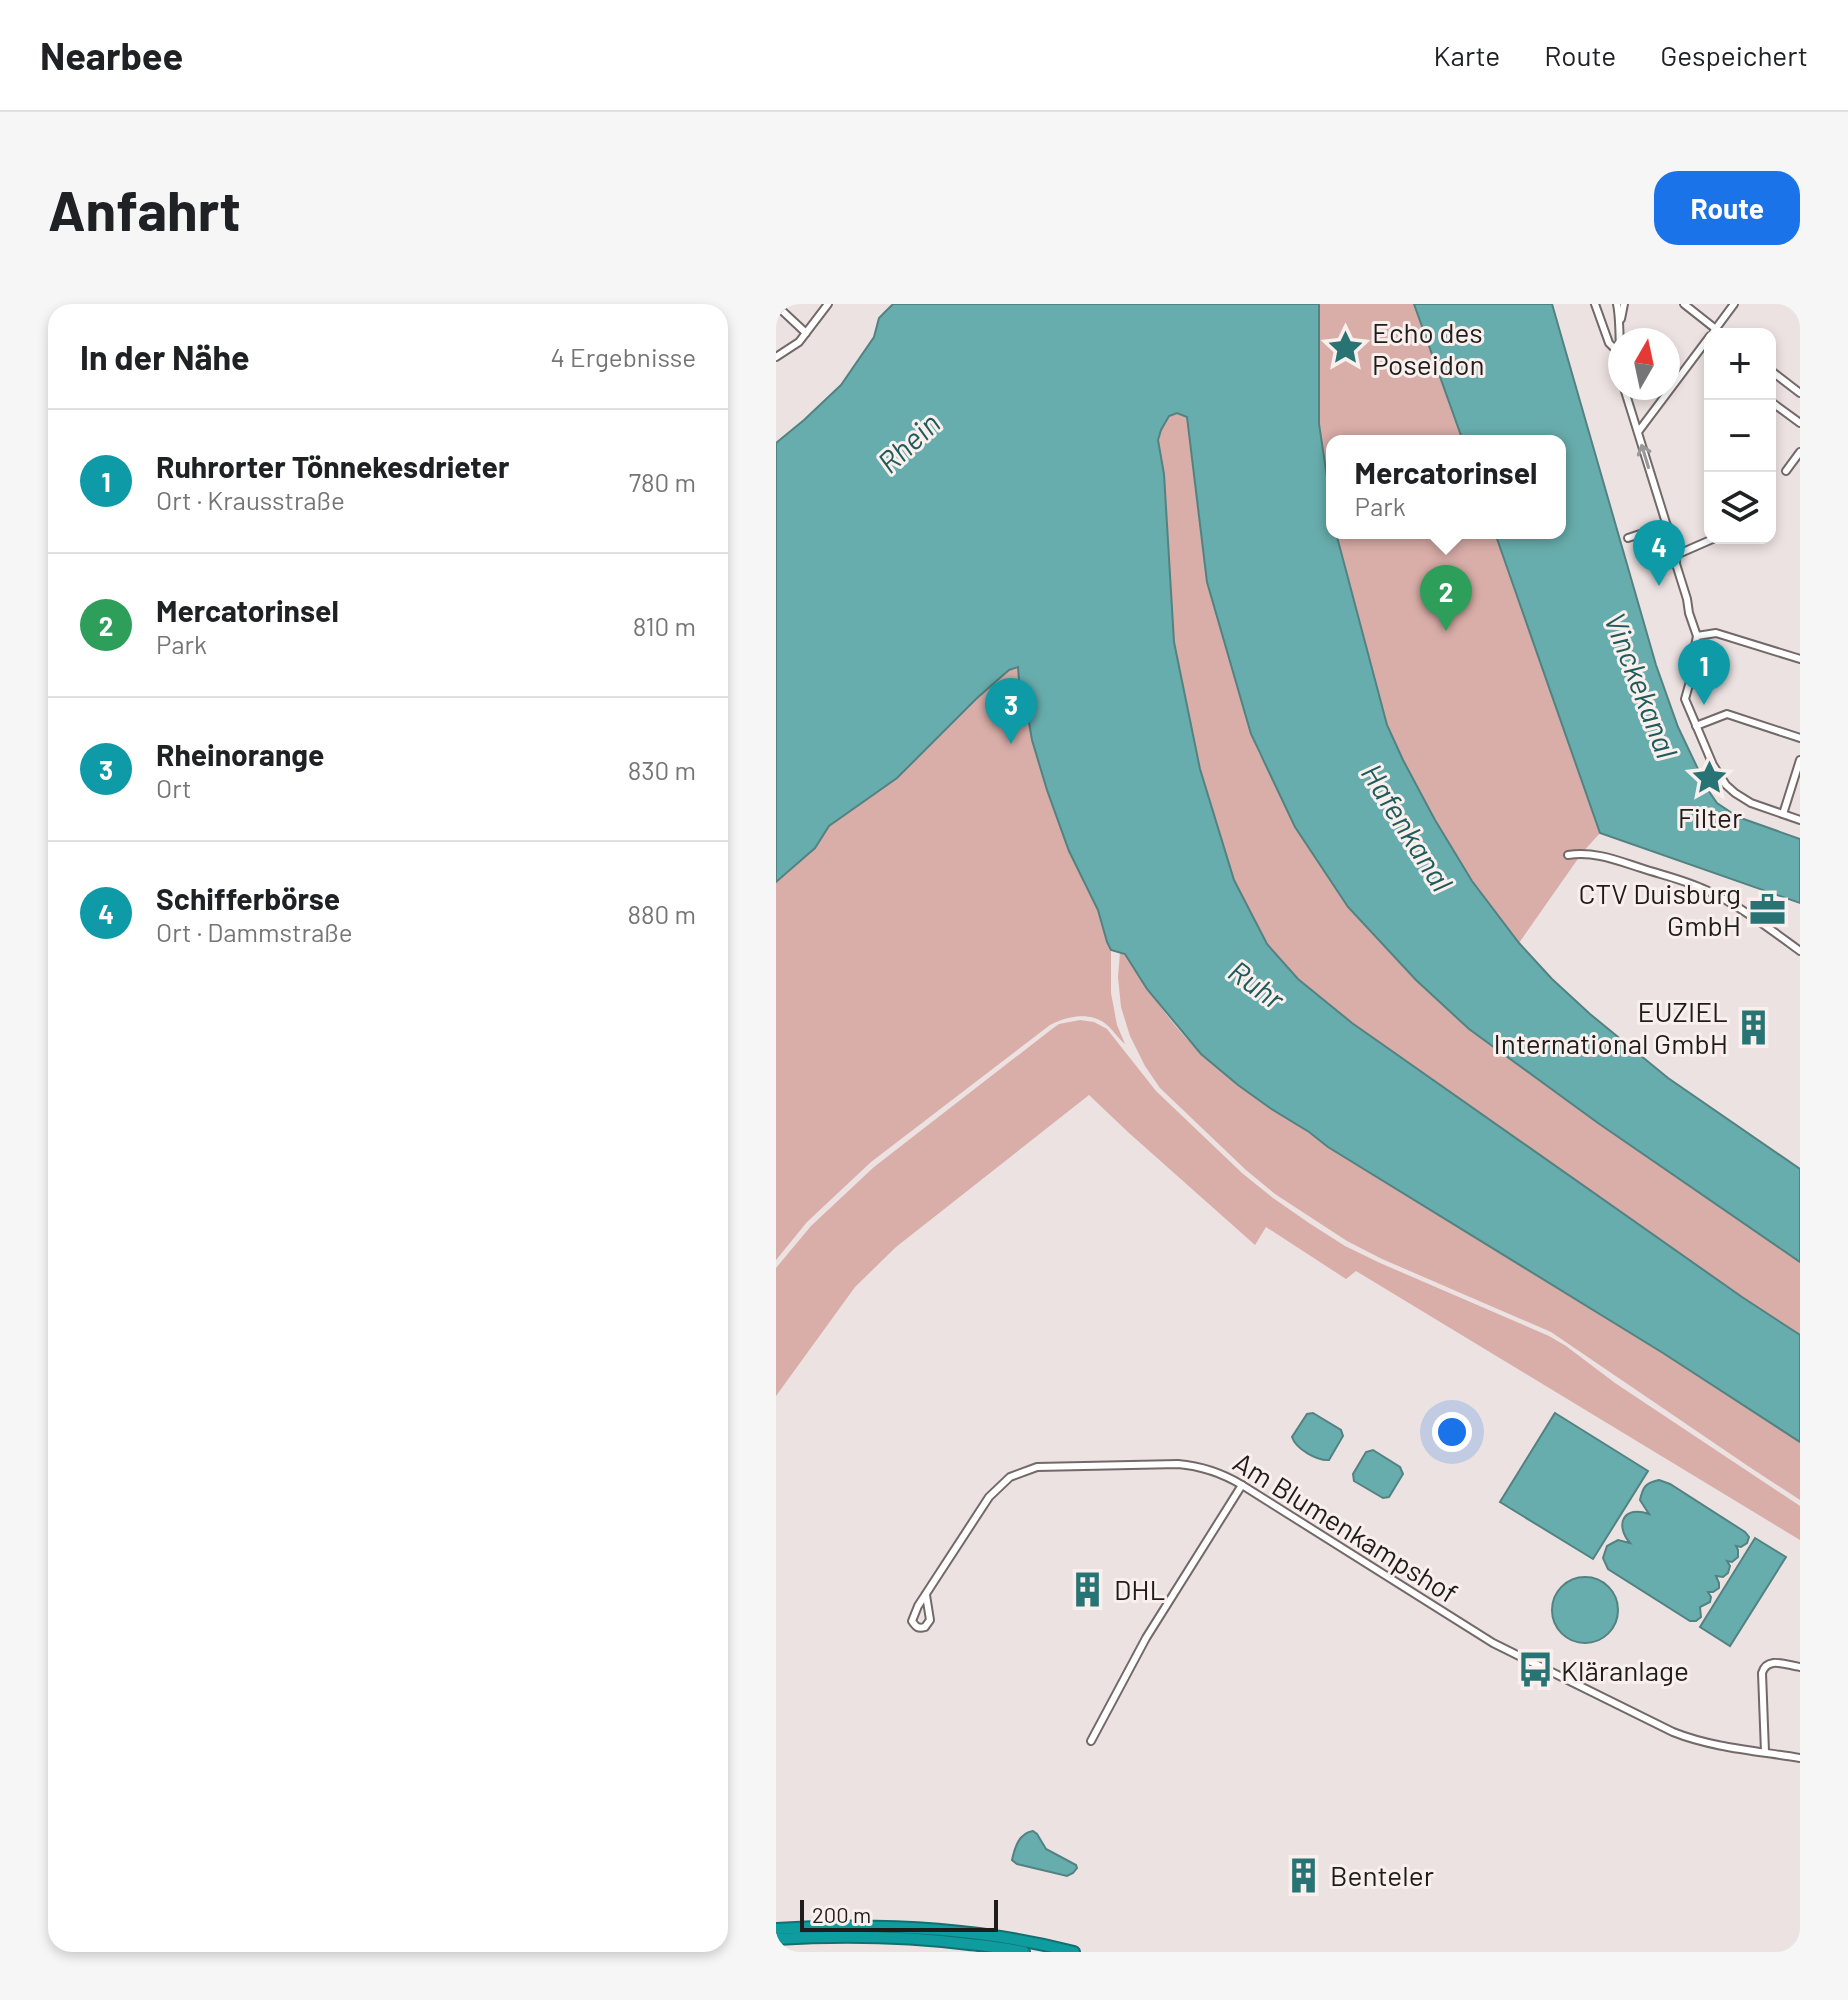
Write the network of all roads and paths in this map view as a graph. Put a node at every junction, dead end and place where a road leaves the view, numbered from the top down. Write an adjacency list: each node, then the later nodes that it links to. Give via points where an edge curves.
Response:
1 (828, 304): 12 (street)
2 (1595, 304): 13 (street)
3 (1617, 304): 8 (street)
4 (1624, 304): 8 (street)
5 (1684, 304): 10 (street)
6 (1734, 304): 11 (street)
7 (776, 305): 12 (street)
8 (1620, 322): 9 (street)
9 (1619, 328)
10 (1710, 328)
11 (1718, 328)
12 (806, 333): 17 (street)
13 (1608, 340)
14 (1704, 345): 15 (street)
15 (1701, 348): 16 (street); 23 (street)
16 (1704, 350)
17 (776, 357)
18 (1776, 375): 19 (street)
19 (1800, 393)
20 (1628, 400): 23 (street)
21 (1776, 405): 22 (street)
22 (1800, 423)
23 (1638, 432): 28 (street, one-way to 23)
24 (1800, 452): 25 (street)
25 (1792, 464): 26 (street); 27 (street)
26 (1800, 470)
27 (1786, 471)
28 (1667, 525): 29 (street); 31 (street)
29 (1628, 538)
30 (1704, 543): 31 (street)
31 (1676, 555): 32 (street)
32 (1696, 640): 33 (street, via 1716,633); 34 (street, via 1685,699)
33 (1800, 659)
34 (1696, 726): 35 (street, via 1727,714); 37 (street, via 1726,785 1751,803)
35 (1800, 738)
36 (1800, 760): 37 (street)
37 (1783, 814): 38 (street)
38 (1800, 820)
39 (1568, 855): 40 (street, via 1602,856 1682,880 1745,912)
40 (1800, 951)
41 (1242, 1485): 42 (street, Am Blumenkampshof, via 1207,1468 1178,1464 1025,1470 989,1497); 44 (street, via 1146,1638); 45 (street, Am Blumenkampshof, via 1502,1649 1690,1739)
42 (926, 1595): 42 (street, Am Blumenkampshof, via 930,1620 921,1629 912,1621)
43 (1800, 1667): 45 (street, via 1775,1662 1763,1668)
44 (1091, 1741)
45 (1765, 1752): 46 (street, Am Blumenkampshof)
46 (1800, 1758)
47 (776, 1929): 50 (highway, via 939,1929)
48 (776, 1939): 49 (highway, via 882,1936)
49 (1024, 1952)
50 (1074, 1952)

